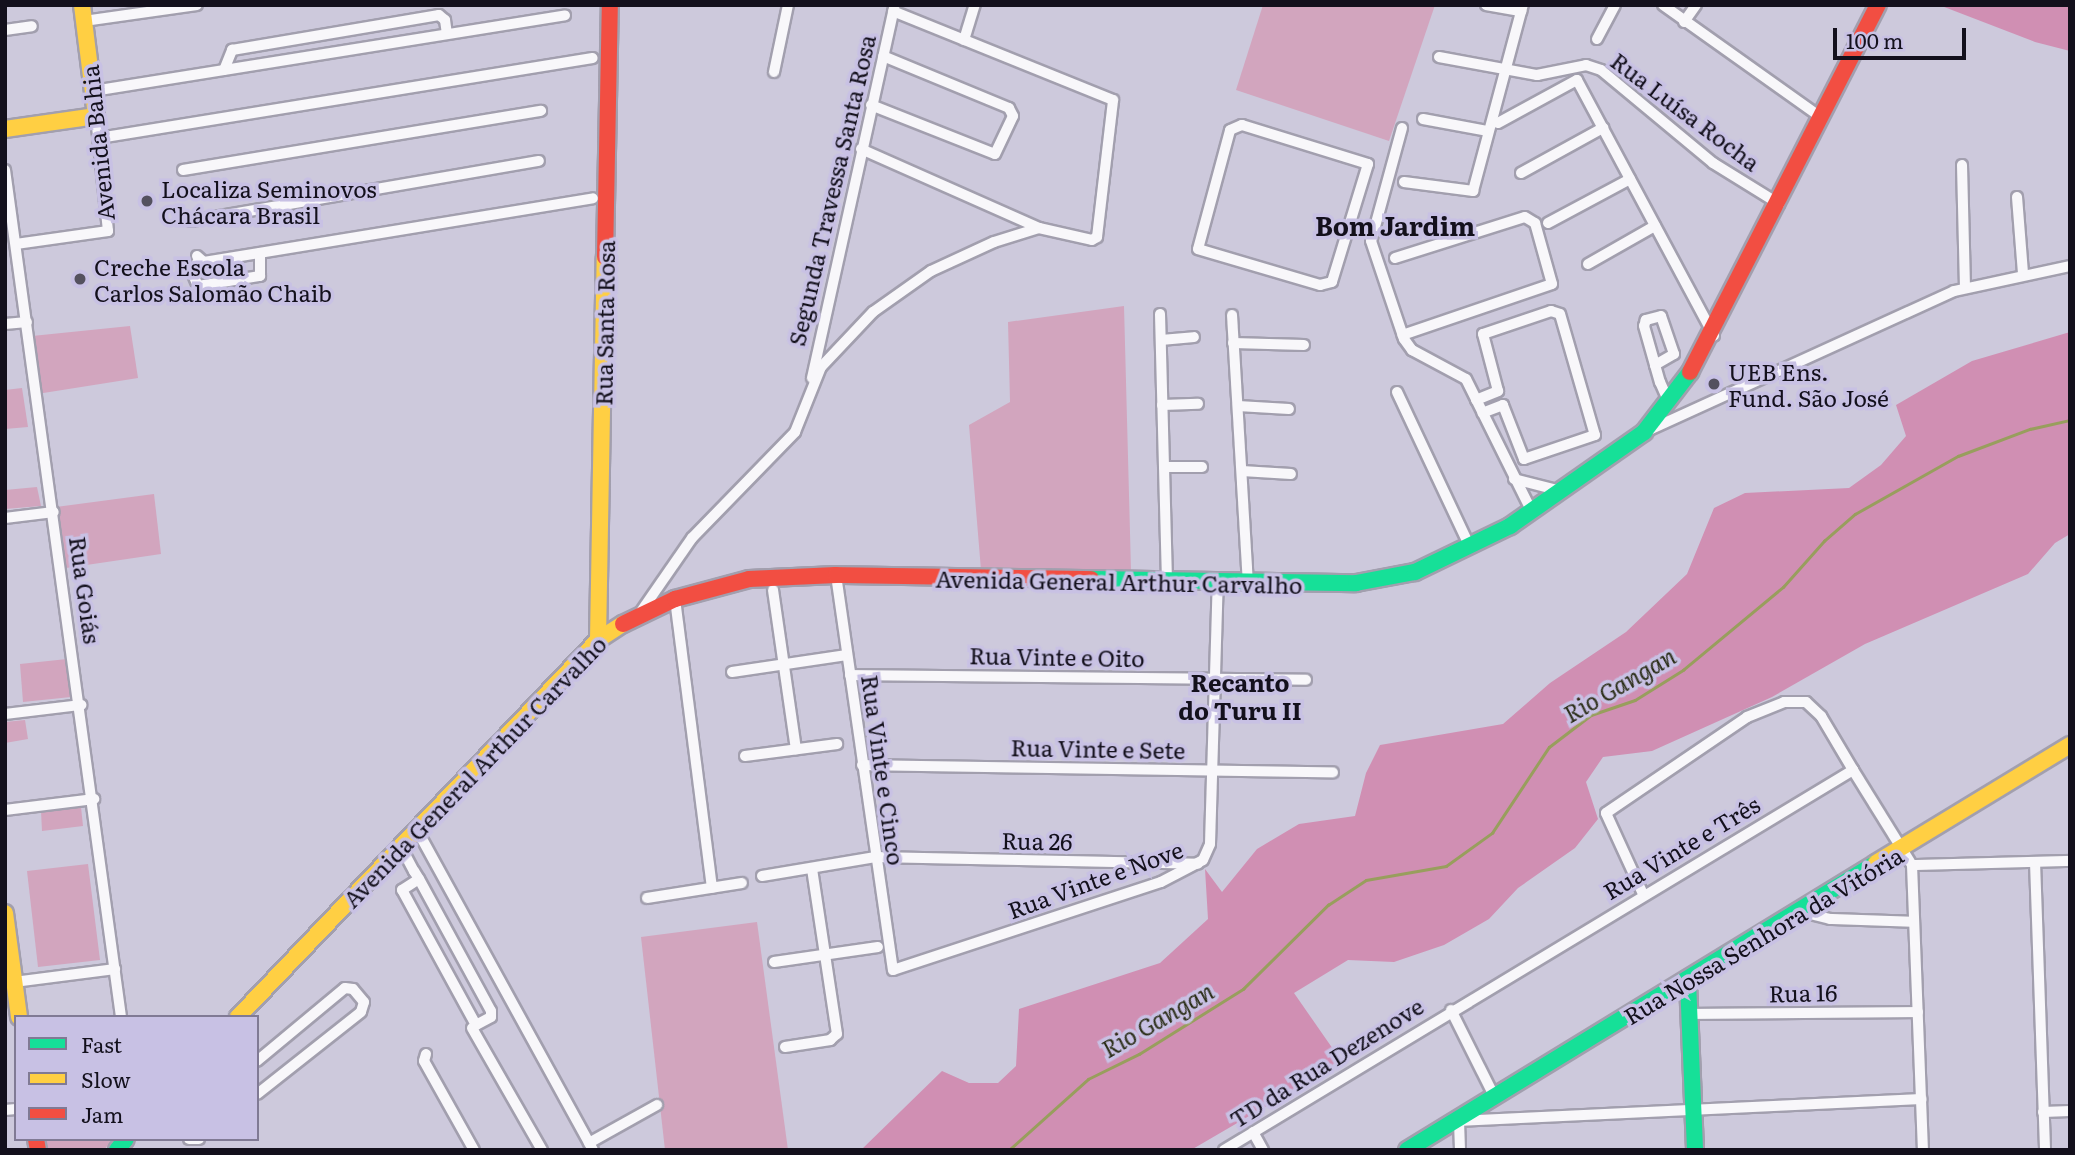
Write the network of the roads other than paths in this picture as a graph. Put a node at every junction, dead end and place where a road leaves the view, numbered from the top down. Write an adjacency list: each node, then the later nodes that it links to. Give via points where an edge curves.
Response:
1 (197, 5): 13 (street)
2 (610, 5): 102 (main road, Rua Santa Rosa, via 607,376)
3 (788, 5): 24 (street)
4 (975, 5): 19 (street)
5 (1486, 5): 11 (street)
6 (1615, 5): 18 (street)
7 (1663, 5): 14 (street)
8 (1696, 5): 14 (street)
9 (1878, 5): 30 (main road, Avenida General Arthur Carvalho)
10 (894, 8): 19 (street); 20 (street, Segunda Travessa Santa Rosa)
11 (1522, 8): 25 (street)
12 (565, 15): 17 (street)
13 (86, 16): 26 (main road, Avenida Bahia)
14 (1684, 22): 30 (street)
15 (32, 26): 16 (street)
16 (5, 30)
17 (447, 34): 23 (street); 23 (street, via 445,20 439,15 232,50)
18 (1597, 39)
19 (964, 40): 54 (street, via 1113,100 1096,239)
20 (883, 56): 27 (street, Segunda Travessa Santa Rosa); 27 (street, via 1009,108 1013,116 995,154)
21 (1439, 57): 25 (street, Rua Luísa Rocha)
22 (593, 58): 37 (street)
23 (224, 70): 26 (street)
24 (774, 72)
25 (1503, 72): 36 (street); 48 (street, Rua Luísa Rocha, via 1547,75 1586,65 1601,70 1713,163)
26 (97, 90): 29 (main road, Avenida Bahia)
27 (872, 105): 38 (street, Segunda Travessa Santa Rosa)
28 (541, 111): 41 (street)
29 (96, 116): 35 (main road); 37 (street, Avenida Bahia)
30 (1822, 118): 48 (main road, Avenida General Arthur Carvalho)
31 (1423, 119): 36 (street)
32 (1498, 123): 34 (street, via 1577,80)
33 (1402, 128): 53 (street)
34 (1603, 128): 43 (street); 44 (street)
35 (5, 129)
36 (1486, 131): 45 (street, via 1473,191)
37 (99, 138): 55 (street, Avenida Bahia, via 108,231)
38 (861, 149): 54 (street); 73 (street, Segunda Travessa Santa Rosa)
39 (539, 161): 49 (street)
40 (1962, 165): 61 (street)
41 (188, 169)
42 (5, 170): 55 (street, Rua Goiás)
43 (1521, 173)
44 (1630, 179): 51 (street); 52 (street)
45 (1404, 182)
46 (2017, 197): 60 (street)
47 (593, 198): 56 (street)
48 (1779, 204): 67 (main road, Avenida General Arthur Carvalho)
49 (196, 220)
50 (1353, 221): 50 (street, via 1368,169 1364,159 1242,125 1230,130 1196,243 1202,252 1326,285 1335,278); 53 (street)
51 (1548, 223)
52 (1655, 226): 58 (street); 67 (street)
53 (1374, 227): 66 (street, via 1371,241)
54 (1039, 228): 73 (street, via 960,256 912,282 849,335)
55 (16, 244): 64 (street, Rua Goiás)
56 (260, 253): 56 (street, via 198,258 192,272 198,286 260,276)
57 (1395, 258): 66 (street, via 1525,216 1535,223 1552,284)
58 (1588, 264)
59 (2070, 266): 60 (street)
60 (2023, 273): 61 (street)
61 (1965, 288): 84 (street, via 1868,327)
62 (1160, 314): 69 (street)
63 (1231, 315): 70 (street)
64 (27, 321): 65 (street); 91 (street, Rua Goiás)
65 (5, 324)
66 (1402, 335): 76 (street, via 1412,350 1462,376)
67 (1714, 336): 77 (main road, Avenida General Arthur Carvalho)
68 (1194, 337): 69 (street)
69 (1161, 341): 79 (street)
70 (1233, 343): 71 (street); 81 (street)
71 (1304, 345)
72 (1655, 365): 77 (street)
73 (811, 384): 101 (street, via 795,432 692,538)
74 (1498, 391): 76 (street); 80 (street); 80 (street, via 1483,334 1558,313 1595,435 1524,460)
75 (1397, 392): 94 (street)
76 (1476, 400): 83 (street)
77 (1669, 402): 84 (main road, Avenida General Arthur Carvalho)
78 (1198, 404): 79 (street)
79 (1162, 405): 85 (street)
80 (1503, 405): 83 (street)
81 (1238, 406): 82 (street); 87 (street)
82 (1289, 409)
83 (1482, 413): 89 (street)
84 (1644, 432): 90 (main road, Avenida General Arthur Carvalho)
85 (1164, 467): 86 (street); 96 (street)
86 (1202, 467)
87 (1242, 471): 88 (street); 98 (street)
88 (1292, 474)
89 (1514, 478): 90 (street); 92 (street)
90 (1563, 492): 92 (main road, Avenida General Arthur Carvalho)
91 (54, 512): 93 (street); 109 (street, Rua Goiás)
92 (1532, 512): 94 (main road, Avenida General Arthur Carvalho)
93 (5, 518)
94 (1470, 547): 98 (main road, Avenida General Arthur Carvalho, via 1390,579 1307,585)
95 (836, 575): 96 (main road, Avenida General Arthur Carvalho); 100 (main road, Avenida General Arthur Carvalho, via 749,579); 103 (street, Rua Vinte e Cinco)
96 (1167, 580): 97 (main road, Avenida General Arthur Carvalho)
97 (1218, 582): 98 (main road, Avenida General Arthur Carvalho); 107 (street, Rua Vinte e Nove)
98 (1248, 582)
99 (773, 590): 104 (street)
100 (676, 599): 101 (main road, Avenida General Arthur Carvalho); 133 (street)
101 (640, 613): 102 (main road, Avenida General Arthur Carvalho)
102 (598, 640): 121 (main road, Avenida General Arthur Carvalho)
103 (847, 655): 104 (street); 106 (street, Rua Vinte e Cinco)
104 (784, 664): 105 (street); 113 (street)
105 (732, 672)
106 (850, 675): 107 (street, Rua Vinte e Oito); 115 (street, Rua Vinte e Cinco)
107 (1213, 678): 108 (street, Rua Vinte e Oito); 117 (street, Rua Vinte e Nove)
108 (1306, 680)
109 (81, 705): 110 (street); 119 (street, Rua Goiás)
110 (5, 715)
111 (837, 744): 113 (street)
112 (2070, 745): 123 (main road, Rua Nossa Senhora da Vitória)
113 (796, 749): 114 (street)
114 (745, 757)
115 (862, 765): 117 (street, Rua Vinte e Sete); 124 (street, Rua Vinte e Cinco)
116 (1853, 770): 123 (street); 134 (street, Rua Vinte e Três); 134 (street, via 1821,716 1806,702 1784,702 1747,717 1606,813)
117 (1210, 771): 118 (street, Rua Vinte e Sete); 127 (street, Rua Vinte e Nove, via 1210,844)
118 (1333, 772)
119 (94, 799): 120 (street); 142 (street, Rua Goiás)
120 (5, 810)
121 (416, 828): 122 (main road, Avenida General Arthur Carvalho); 165 (street)
122 (400, 845): 131 (street); 151 (main road, Avenida General Arthur Carvalho)
123 (1902, 851): 128 (street); 136 (main road, Rua Nossa Senhora da Vitória)
124 (875, 857): 127 (street, Rua 26); 129 (street, Rua 26); 143 (street, Rua Vinte e Cinco)
125 (2070, 861): 126 (street)
126 (2035, 862): 128 (street); 162 (street)
127 (1198, 864): 143 (street, Rua Vinte e Nove, via 1149,887)
128 (1912, 865): 138 (street)
129 (812, 868): 130 (street, Rua 26); 140 (street)
130 (762, 876)
131 (419, 879): 131 (street, via 491,1011 491,1017 476,1026 402,890)
132 (742, 883): 133 (street)
133 (712, 888): 135 (street)
134 (1643, 894): 146 (street, Rua Vinte e Três)
135 (648, 898)
136 (1802, 912): 138 (street, via 1830,919); 145 (main road, Rua Nossa Senhora da Vitória)
137 (5, 913): 144 (main road)
138 (1914, 922): 147 (street)
139 (878, 947): 140 (street)
140 (825, 954): 141 (street); 153 (street, via 836,1037)
141 (774, 962)
142 (115, 969): 144 (street); 150 (street, Rua Goiás)
143 (893, 970)
144 (15, 982): 149 (main road)
145 (1688, 982): 148 (main road); 157 (main road, Rua Nossa Senhora da Vitória)
146 (1451, 1010): 157 (street); 164 (street, TD da Rua Dezenove)
147 (1918, 1012): 148 (street, Rua 16); 158 (street)
148 (1690, 1014): 161 (main road)
149 (19, 1015)
150 (121, 1015)
151 (240, 1015)
152 (472, 1028): 167 (street)
153 (785, 1047)
154 (426, 1054): 166 (street, via 424,1060)
155 (259, 1060): 156 (street, via 345,988 353,989 364,1002 361,1012)
156 (259, 1092)
157 (1494, 1096): 163 (main road, Rua Nossa Senhora da Vitória)
158 (1921, 1099): 161 (street, Rua Nossa Senhora da Vitória); 173 (street)
159 (657, 1105): 165 (street)
160 (2070, 1111): 162 (street)
161 (1694, 1112): 163 (street, Rua Nossa Senhora da Vitória); 172 (main road)
162 (2043, 1112): 174 (street)
163 (1457, 1121): 170 (main road, Rua Nossa Senhora da Vitória); 171 (street)
164 (1253, 1132): 168 (street, TD da Rua Dezenove); 169 (street)
165 (591, 1146)
166 (474, 1150)
167 (542, 1150)
168 (1224, 1150)
169 (1263, 1150)
170 (1407, 1150)
171 (1460, 1150)
172 (1695, 1150)
173 (1923, 1150)
174 (2045, 1150)

